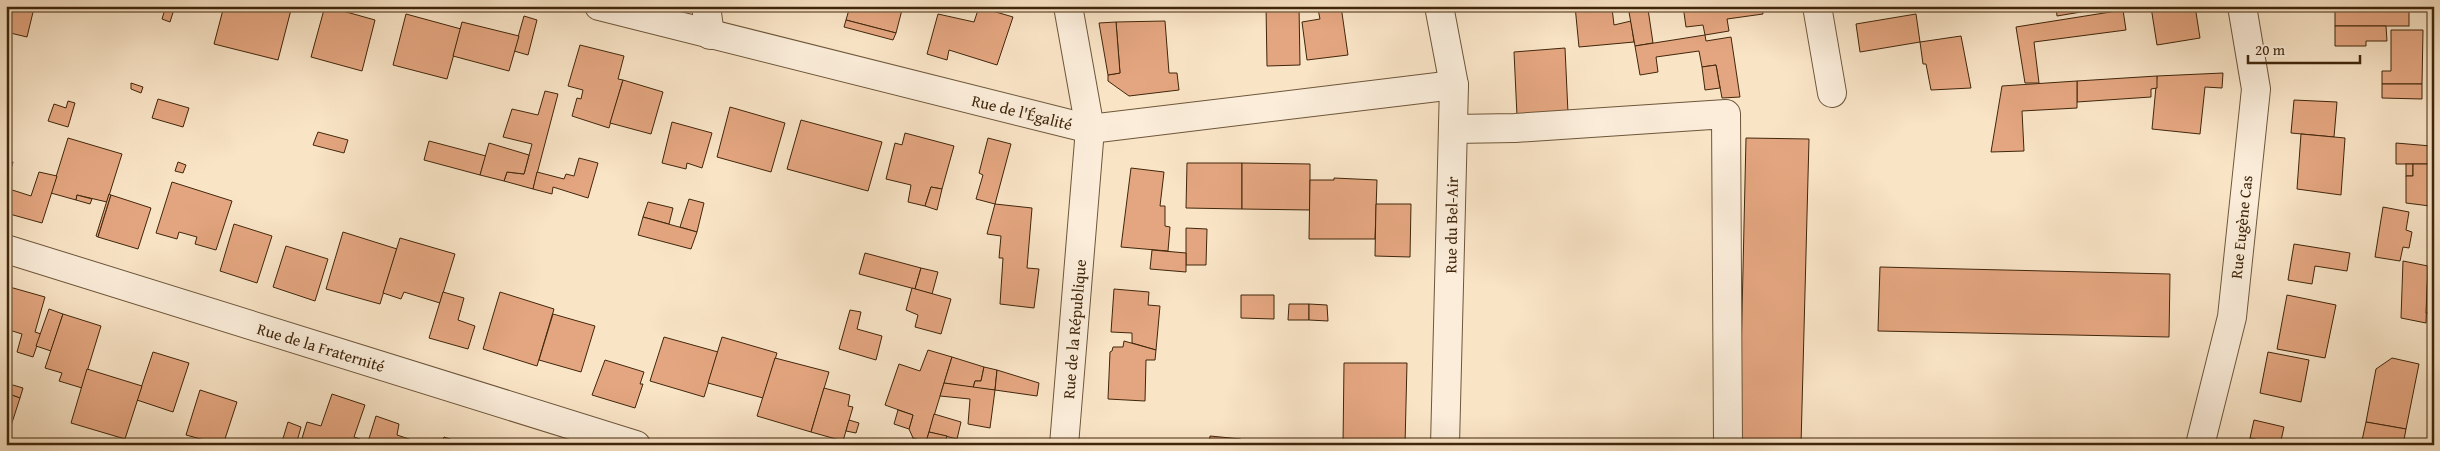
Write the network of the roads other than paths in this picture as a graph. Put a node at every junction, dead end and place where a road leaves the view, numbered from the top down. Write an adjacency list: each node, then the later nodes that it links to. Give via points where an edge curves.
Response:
1 (599, 6): 7 (street, Rue de l'Égalité)
2 (706, 6): 7 (street)
3 (1068, 6): 10 (street, Rue de la République)
4 (1438, 6): 8 (street, Rue du Bel-Air)
5 (1817, 6): 9 (street)
6 (2242, 6): 17 (street, Rue Eugène Cas, via 2256,89 2232,317)
7 (710, 35): 10 (street, Rue de l'Égalité)
8 (1454, 85): 10 (street, Rue de l'Égalité); 11 (street, Rue du Bel-Air)
9 (1832, 93)
10 (1090, 129): 14 (street, Rue de la République)
11 (1453, 129): 15 (street, Rue du Bel-Air); 16 (street, via 1726,114)
12 (6, 249): 13 (street, Rue de la Fraternité)
13 (636, 445)
14 (1064, 445)
15 (1445, 445)
16 (1728, 445)
17 (2200, 445)

